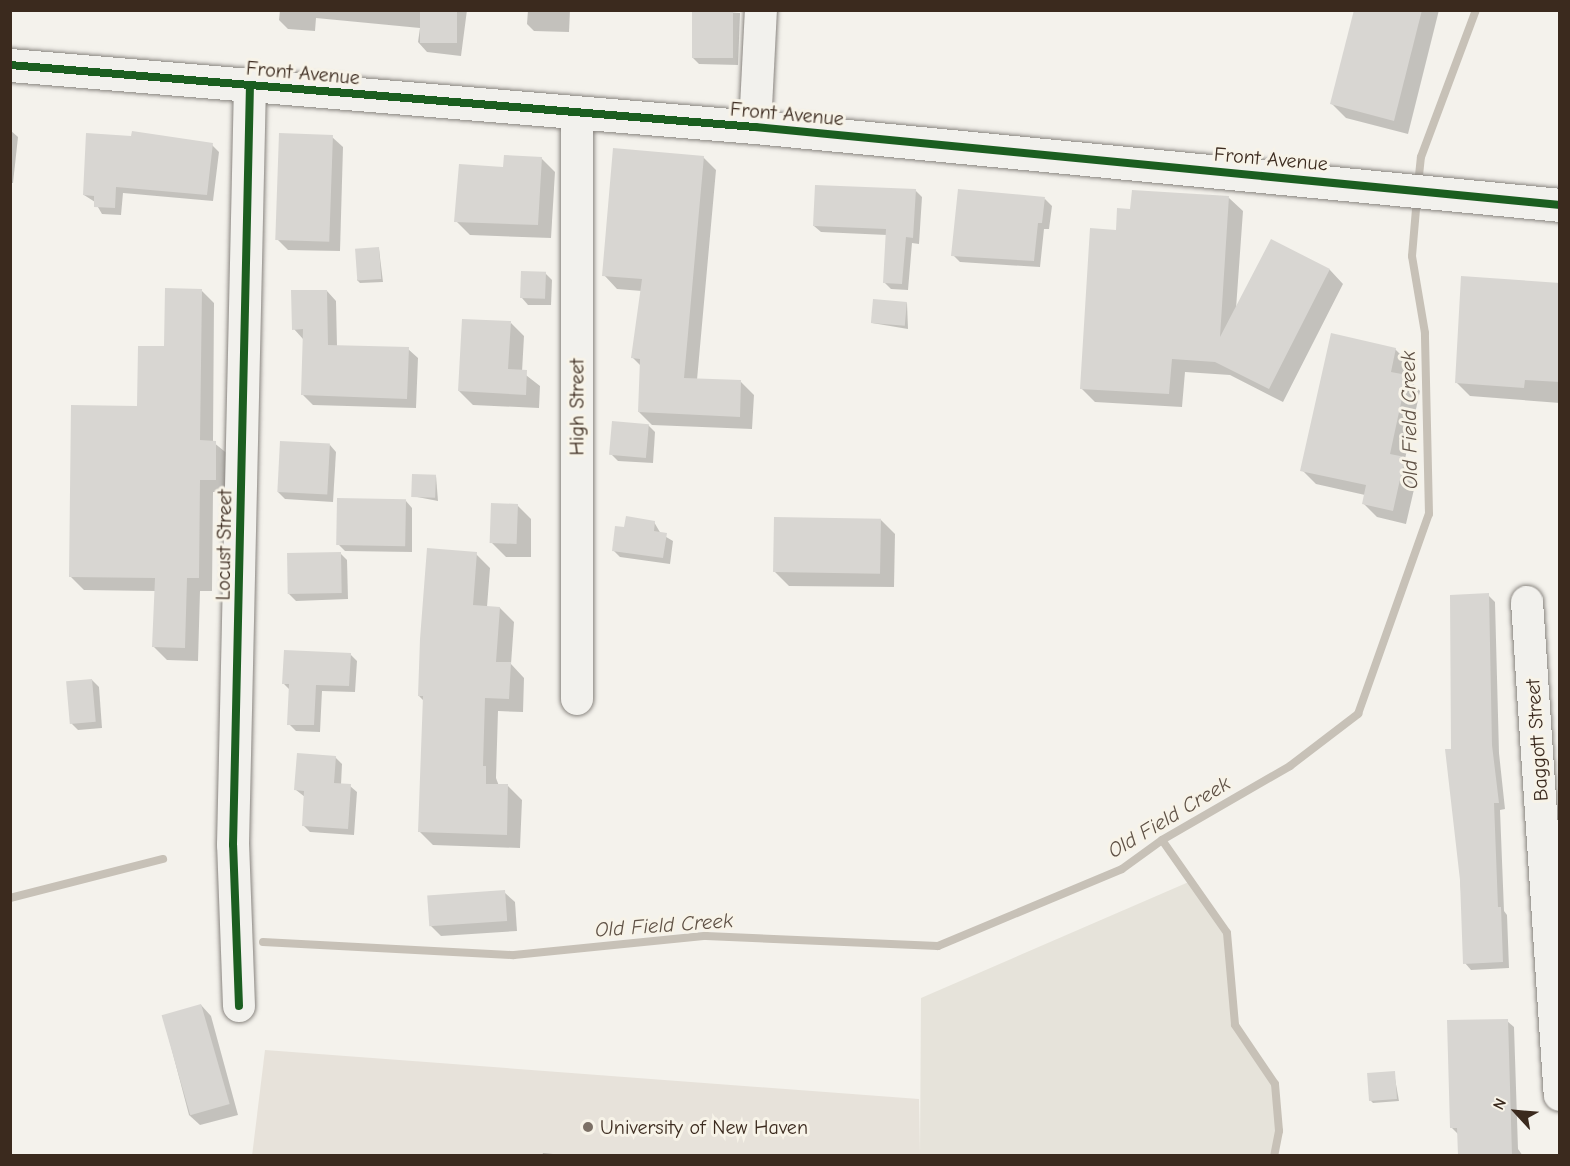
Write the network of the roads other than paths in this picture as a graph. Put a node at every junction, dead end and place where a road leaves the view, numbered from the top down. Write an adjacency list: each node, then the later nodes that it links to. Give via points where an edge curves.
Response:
1 (761, 10): 5 (street)
2 (10, 65): 3 (street, Front Avenue)
3 (250, 85): 4 (street, Front Avenue); 9 (street, Locust Street, via 232,845)
4 (577, 115): 5 (street, Front Avenue); 8 (street, High Street)
5 (755, 127): 6 (street, Front Avenue)
6 (1560, 205)
7 (1527, 602): 10 (street, Baggott Street)
8 (577, 699)
9 (239, 1006)
10 (1560, 1095)

